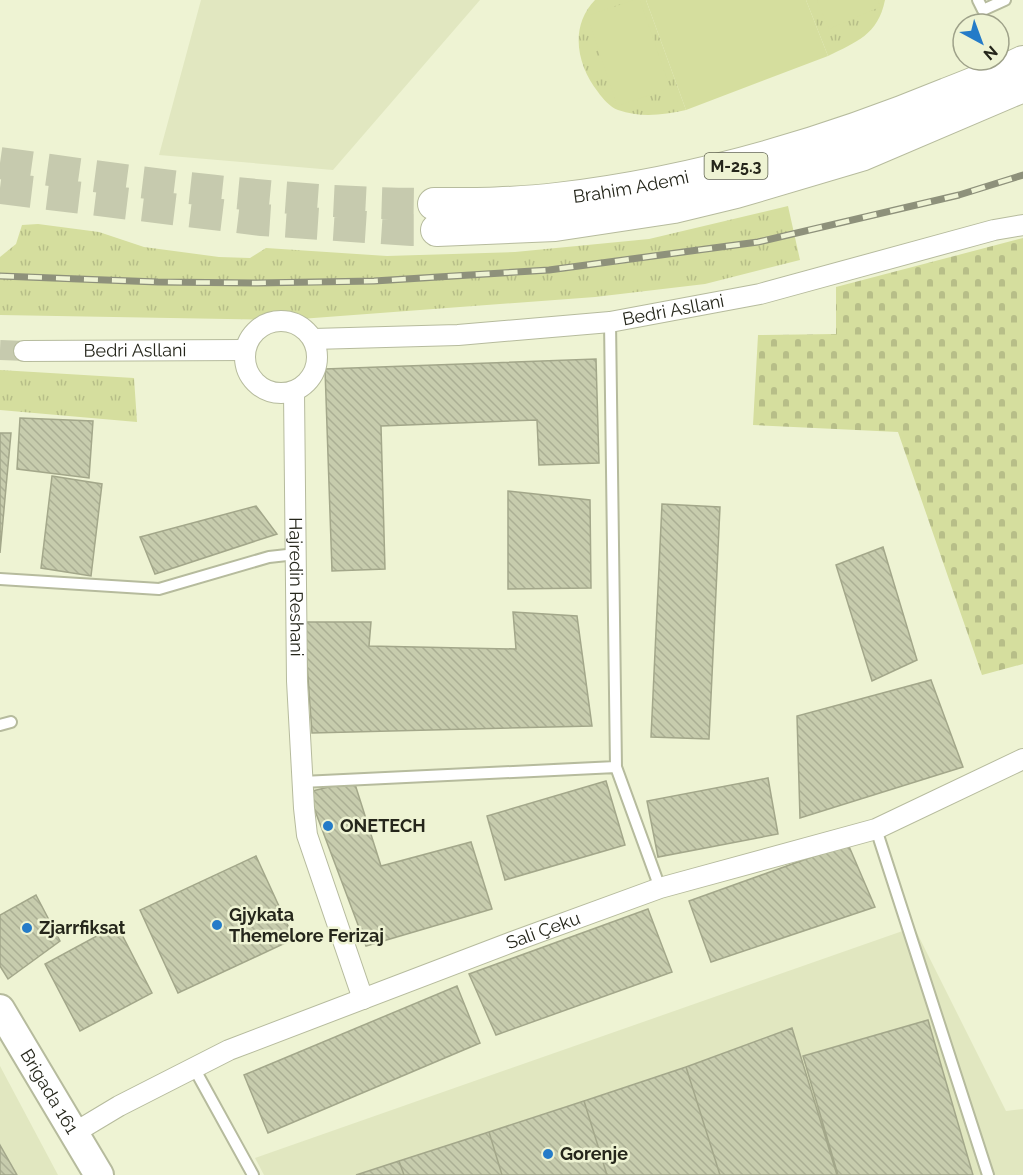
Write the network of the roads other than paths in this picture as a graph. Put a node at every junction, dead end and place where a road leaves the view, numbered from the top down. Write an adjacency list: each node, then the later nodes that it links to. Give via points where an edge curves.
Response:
1 (978, 0): 2 (lane, via 983,10)
2 (1005, 0)
3 (1023, 62): 4 (main road, Brahim Ademi / M-25.3, via 842,135 732,167 626,189 495,203 435,217 555,225 674,207 861,155)
4 (1023, 86)
5 (1023, 225): 6 (street, Bedri Asllani, via 760,294)
6 (609, 322): 7 (street, Bedri Asllani, via 458,335); 16 (lane)
7 (313, 339): 8 (street, via 294,323 269,323 258,329); 10 (street, via 317,356 314,374)
8 (245, 350): 9 (street, Bedri Asllani); 10 (street, via 248,370 258,385 270,392)
9 (24, 351)
10 (294, 392): 11 (street, Hajredin Reshani)
11 (297, 554): 12 (lane, via 268,558 159,589); 17 (street, Hajredin Reshani)
12 (0, 579)
13 (11, 722): 14 (lane)
14 (0, 725)
15 (1023, 759): 18 (street, Sali Çeku)
16 (616, 767): 17 (lane); 19 (lane)
17 (302, 782): 20 (street, Hajredin Reshani, via 308,835)
18 (876, 829): 19 (street, Sali Çeku); 26 (lane)
19 (660, 888): 20 (street, Sali Çeku)
20 (363, 999): 22 (street, Sali Çeku, via 229,1050)
21 (0, 1009): 23 (street, Brigada 161)
22 (194, 1068): 23 (street, Sali Çeku); 25 (lane)
23 (74, 1132): 24 (street, Brigada 161)
24 (99, 1175)
25 (253, 1175)
26 (988, 1175)

